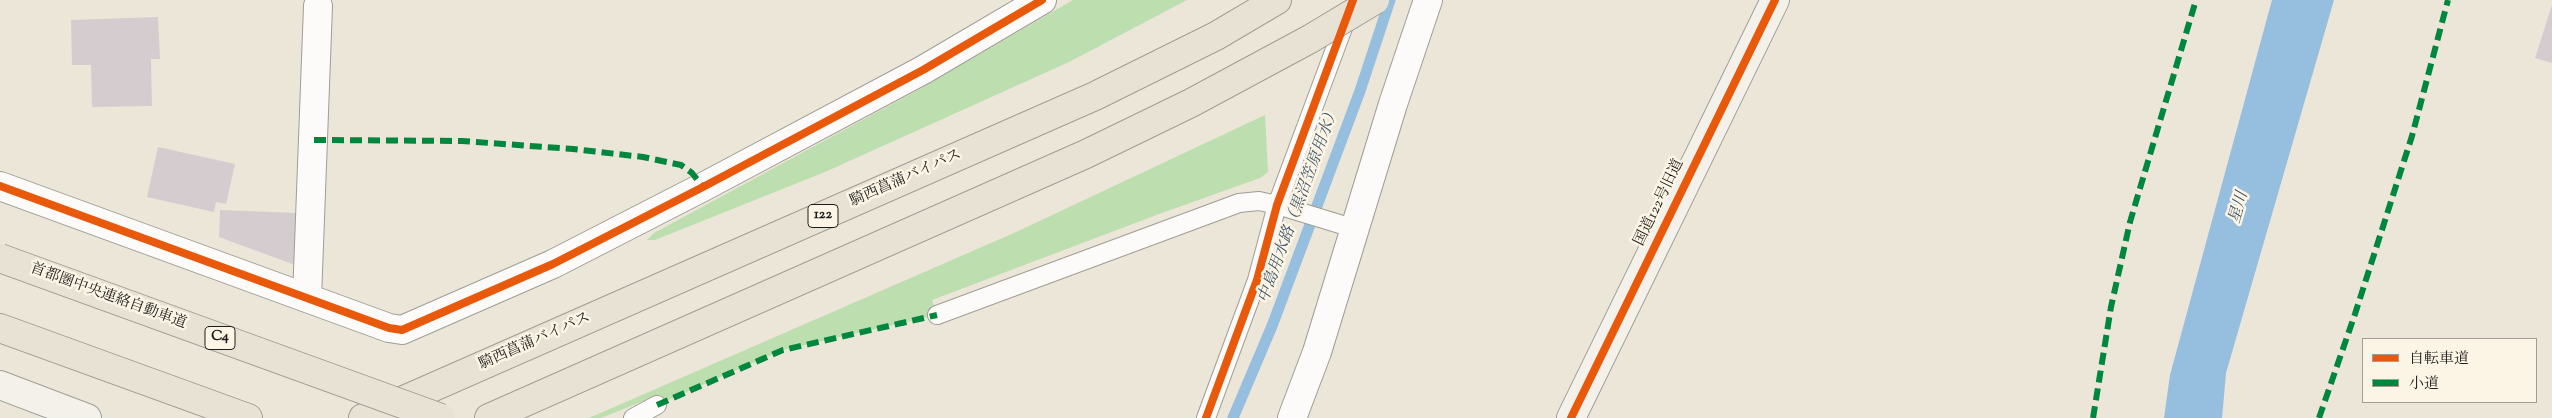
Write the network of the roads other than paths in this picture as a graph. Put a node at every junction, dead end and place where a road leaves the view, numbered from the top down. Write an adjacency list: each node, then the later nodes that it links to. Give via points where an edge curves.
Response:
1 (1042, 0): 12 (street, via 923,70 697,190 553,264 402,330 388,328)
2 (1277, 0): 19 (highway, 騎西菖蒲バイパス / 122, via 1216,36 1095,96)
3 (1353, 0): 9 (lane)
4 (1375, 0): 21 (highway, bridge, via 1191,103 1086,154)
5 (1428, 0): 10 (street)
6 (1775, 0): 25 (street, 国道122号旧道)
7 (319, 3): 12 (street)
8 (0, 186): 12 (street)
9 (1283, 207): 10 (lane); 13 (lane, via 1259,201 1238,203); 23 (lane)
10 (1347, 226): 24 (street, via 1317,352)
11 (0, 258): 20 (highway, 首都圏中央連絡自動車道 / C4, bridge)
12 (307, 298)
13 (937, 315)
14 (0, 328): 18 (highway)
15 (0, 385): 17 (street)
16 (657, 405): 22 (lane)
17 (87, 418)
18 (248, 418)
19 (363, 418)
20 (441, 418)
21 (489, 418)
22 (633, 418)
23 (1206, 418)
24 (1292, 418)
25 (1570, 418)

